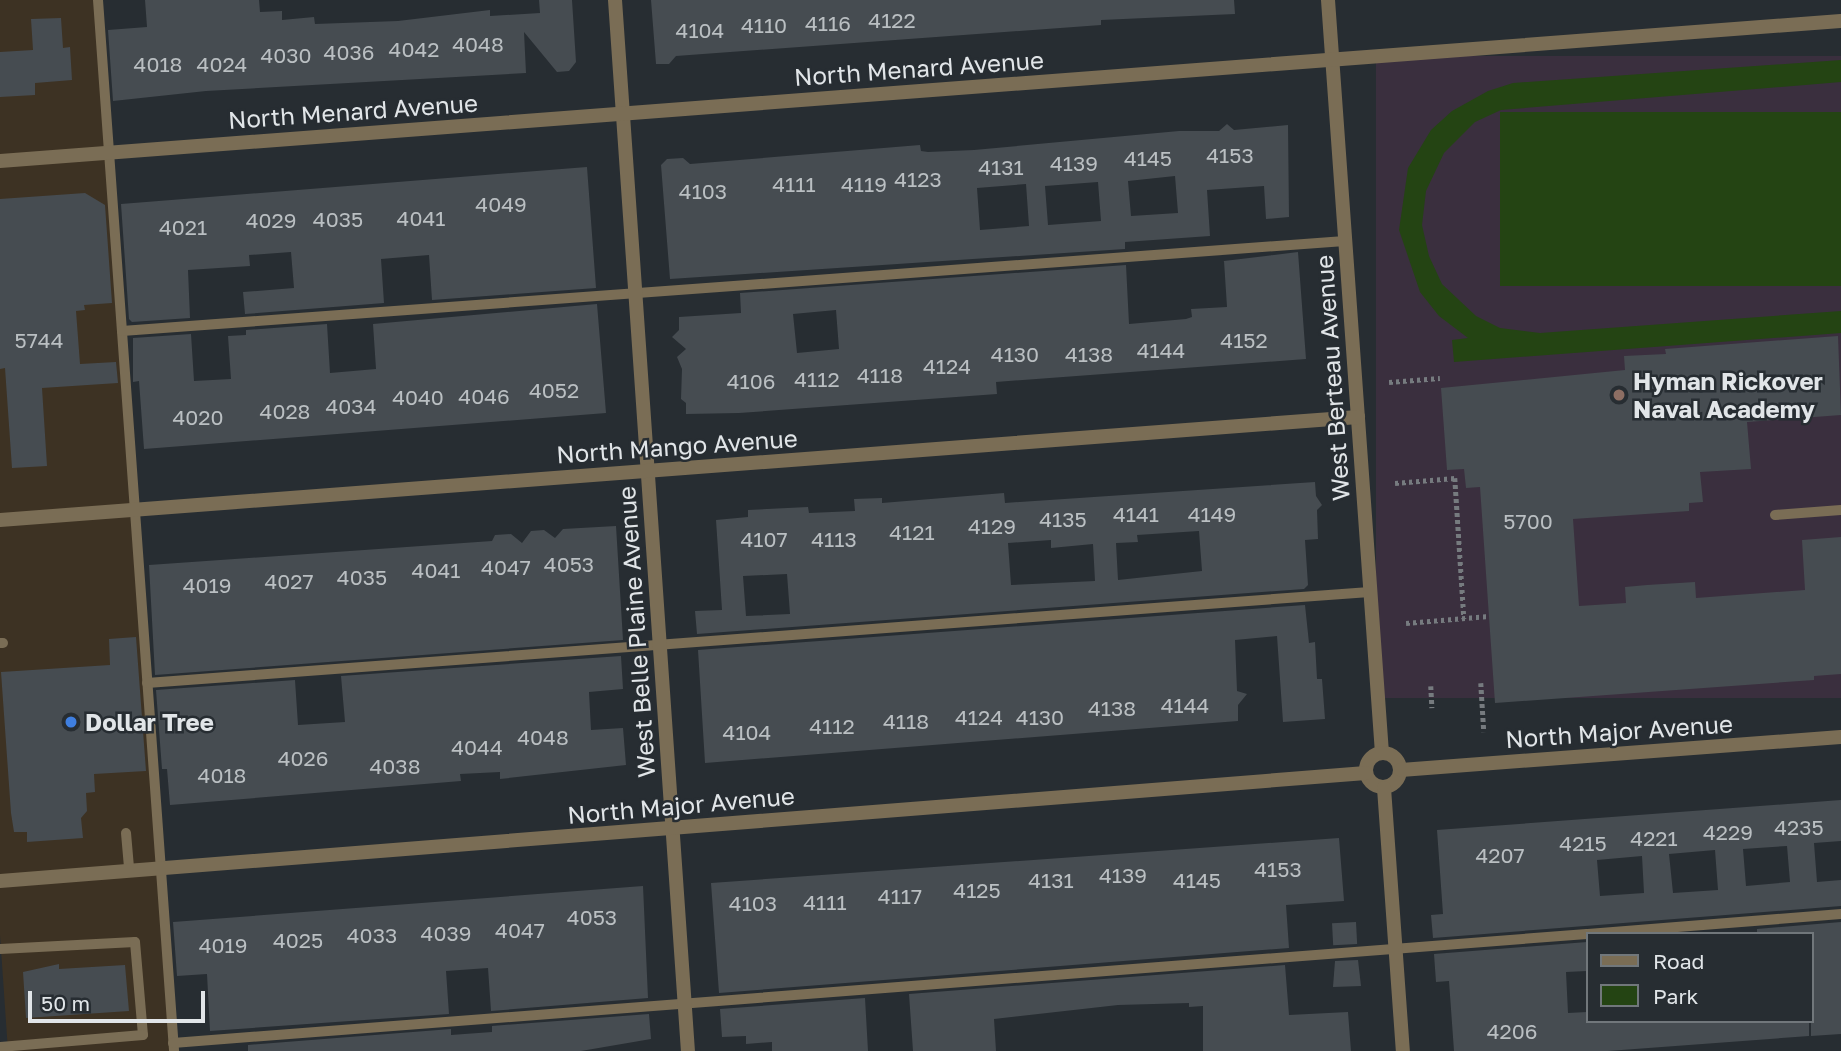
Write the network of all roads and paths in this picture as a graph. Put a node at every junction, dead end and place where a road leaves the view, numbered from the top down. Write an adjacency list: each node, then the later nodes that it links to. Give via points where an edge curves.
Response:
1 (98, 0): 7 (lane)
2 (615, 0): 6 (street, West Belle Plaine Avenue)
3 (1328, 0): 5 (street, West Berteau Avenue)
4 (1841, 21): 5 (street, North Menard Avenue)
5 (1332, 59): 6 (street, North Menard Avenue); 9 (street, West Berteau Avenue)
6 (623, 113): 7 (street, North Menard Avenue); 10 (street, West Belle Plaine Avenue)
7 (109, 153): 8 (street, North Menard Avenue); 11 (lane)
8 (0, 161)
9 (1345, 241): 10 (lane); 14 (street, West Berteau Avenue)
10 (635, 292): 11 (lane); 15 (street, West Belle Plaine Avenue)
11 (122, 331): 17 (lane)
12 (1440, 378): 13 (path)
13 (1389, 382)
14 (1357, 416): 15 (street, North Mango Avenue); 21 (street, West Berteau Avenue)
15 (648, 470): 17 (street, North Mango Avenue); 25 (street, West Belle Plaine Avenue)
16 (1395, 483): 23 (path, via 1455,478)
17 (135, 510): 20 (street, North Mango Avenue); 26 (lane)
18 (1841, 510): 19 (lane)
19 (1775, 515)
20 (0, 520)
21 (1370, 592): 25 (lane); 32 (street, West Berteau Avenue)
22 (1489, 616): 23 (path)
23 (1464, 619): 24 (path)
24 (1405, 623)
25 (660, 645): 26 (lane); 36 (street, West Belle Plaine Avenue)
26 (147, 683): 38 (lane)
27 (1481, 683): 30 (path)
28 (1431, 686): 29 (path)
29 (1432, 708)
30 (1484, 732)
31 (1841, 737): 33 (street, North Major Avenue)
32 (1382, 753): 33 (street, via 1392,756); 34 (street, via 1371,758)
33 (1401, 770): 35 (street, via 1393,785)
34 (1366, 773): 35 (street, via 1372,783); 36 (street, North Major Avenue)
35 (1384, 788): 45 (street)
36 (673, 828): 38 (street, North Major Avenue); 46 (street, West Belle Plaine Avenue)
37 (126, 833): 39 (lane)
38 (159, 869): 39 (street, North Major Avenue); 48 (lane)
39 (128, 871): 40 (street, North Major Avenue)
40 (0, 881)
41 (1841, 914): 42 (lane)
42 (1612, 932)
43 (1586, 934): 45 (lane)
44 (0, 949): 47 (lane, via 135,942 143,1035)
45 (1396, 949): 46 (lane); 50 (street)
46 (685, 1004): 48 (lane); 49 (street, West Belle Plaine Avenue)
47 (0, 1047)
48 (173, 1047)
49 (688, 1051)
50 (1403, 1051)

